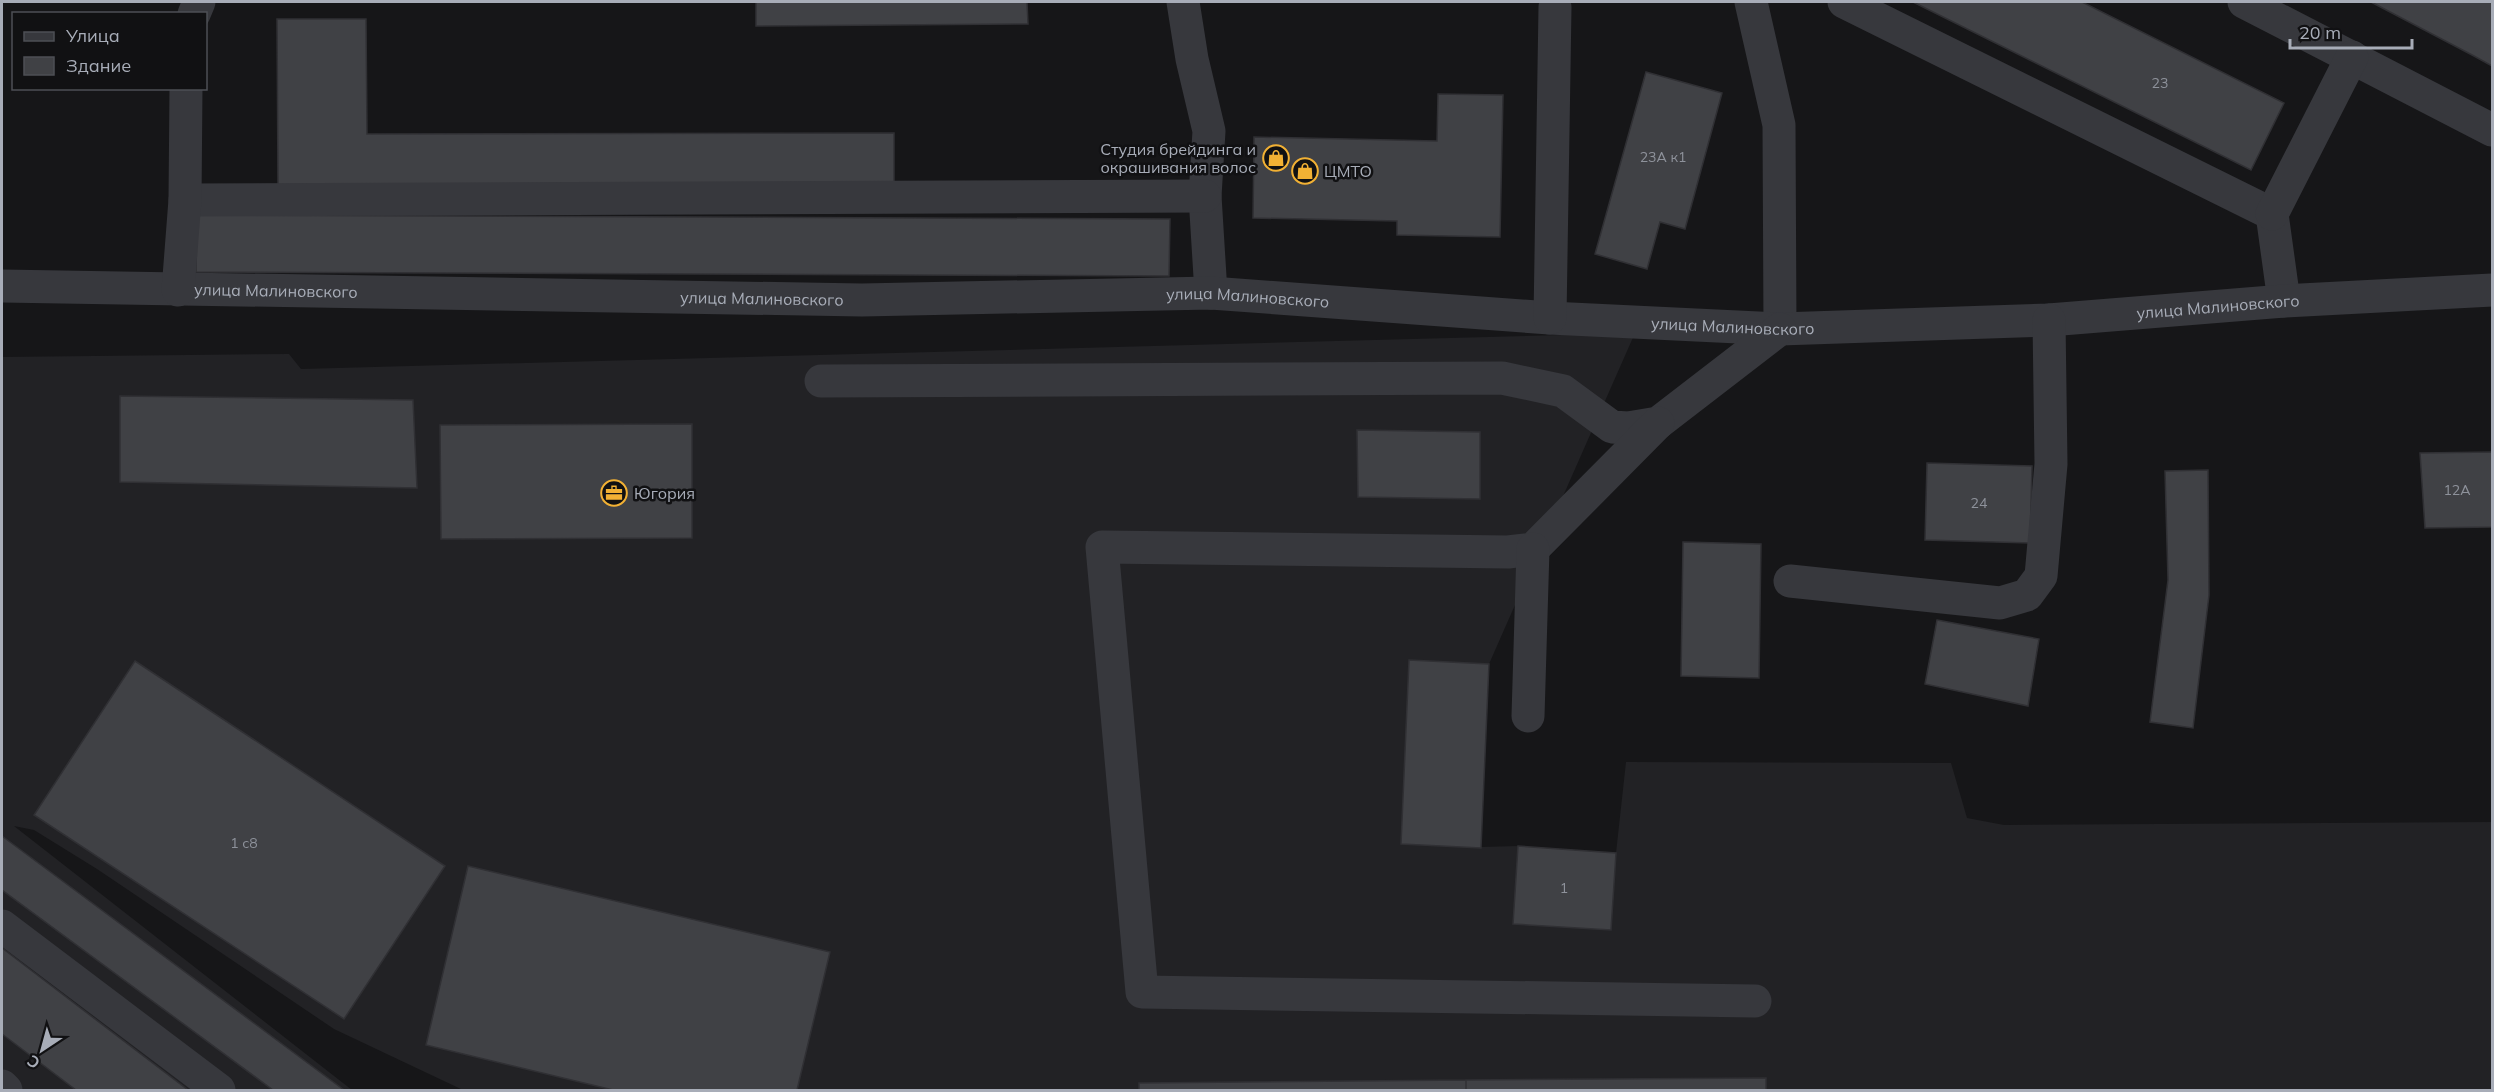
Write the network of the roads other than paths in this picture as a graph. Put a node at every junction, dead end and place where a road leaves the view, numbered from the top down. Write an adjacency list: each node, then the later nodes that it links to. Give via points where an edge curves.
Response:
1 (1183, 2): 9 (street, via 1209,131)
2 (1750, 2): 19 (street, via 1779,125)
3 (1844, 2): 11 (street)
4 (2244, 2): 6 (street)
5 (1555, 7): 17 (street)
6 (2352, 57): 8 (street); 11 (street)
7 (186, 90): 10 (street)
8 (2493, 130)
9 (1204, 196): 10 (street); 15 (street)
10 (185, 200): 13 (street)
11 (2272, 214): 16 (street)
12 (2, 286): 13 (street, улица Малиновского)
13 (178, 290): 15 (street, улица Малиновского, via 862,300)
14 (2493, 290): 16 (street, улица Малиновского)
15 (1212, 293): 17 (street, улица Малиновского)
16 (2284, 301): 18 (street, улица Малиновского)
17 (1550, 318): 19 (street, улица Малиновского)
18 (2049, 320): 19 (street, улица Малиновского); 23 (street, via 2051,464 2041,576 2027,595 2000,603)
19 (1780, 328): 21 (street)
20 (821, 381): 21 (street, via 1502,378 1563,392 1612,427)
21 (1658, 423): 22 (street)
22 (1533, 549): 24 (street); 26 (street, via 1508,552 1102,547 1142,992)
23 (1790, 581)
24 (1528, 716)
25 (2, 926): 29 (street)
26 (1755, 1001)
27 (2, 1086): 28 (street)
28 (6, 1090)
29 (219, 1090)

